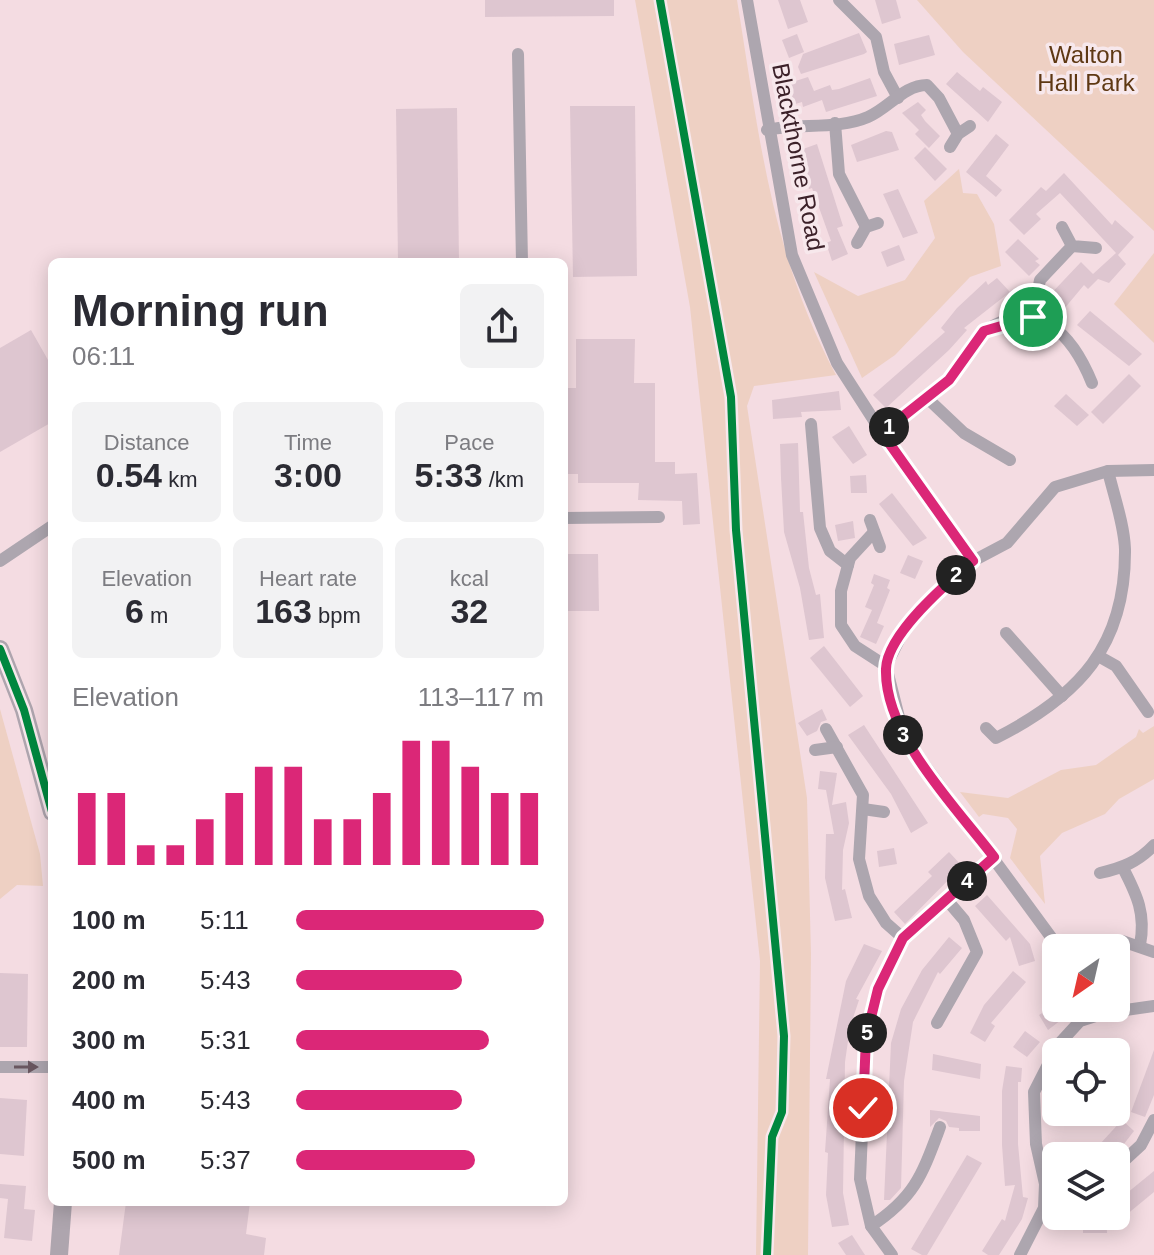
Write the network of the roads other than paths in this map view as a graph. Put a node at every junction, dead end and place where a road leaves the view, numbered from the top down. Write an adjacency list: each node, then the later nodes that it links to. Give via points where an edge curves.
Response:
1 (747, 0): 7 (street, Blackthorne Road)
2 (839, 0): 4 (street, via 876,37 884,72)
3 (518, 54): 14 (street)
4 (898, 98): 5 (street, via 864,119); 8 (street, via 913,85 927,85)
5 (835, 123): 7 (street); 11 (street, via 839,174 872,225)
6 (970, 126): 8 (street)
7 (767, 130): 19 (street, Blackthorne Road, via 792,255 837,363)
8 (958, 134): 9 (street)
9 (950, 147)
10 (1062, 227): 12 (street)
11 (857, 243)
12 (1072, 246): 13 (street); 15 (street, via 1040,280)
13 (1096, 248)
14 (522, 258)
15 (1033, 317): 16 (street, via 1064,333 1080,352); 17 (street, via 984,331 949,380)
16 (1092, 383)
17 (927, 398): 19 (street); 20 (street, via 964,433)
18 (811, 424): 29 (street, via 820,528 830,551)
19 (882, 433): 28 (street, Blackthorne Road)
20 (1010, 460)
21 (1154, 470): 22 (street)
22 (1108, 471): 28 (street, via 1055,487 1007,543); 32 (street, via 1125,546 1122,598)
23 (659, 517): 24 (street)
24 (568, 518)
25 (48, 529): 27 (street)
26 (880, 547): 29 (street, via 872,526)
27 (0, 561)
28 (973, 561): 33 (street, via 937,591 904,630)
29 (848, 565): 33 (street, via 841,625 855,646)
30 (1006, 633): 34 (street)
31 (0, 649): 40 (main road, via 24,710)
32 (1100, 657): 34 (street); 35 (street, via 1116,666)
33 (886, 666): 44 (street, via 904,737)
34 (1062, 696): 36 (street, via 996,738)
35 (1148, 712)
36 (986, 728)
37 (826, 729): 38 (street)
38 (837, 747): 39 (street); 41 (street, via 863,795)
39 (815, 750)
40 (48, 797)
41 (863, 809): 42 (street); 49 (street, via 859,859 869,896)
42 (884, 812)
43 (1154, 845): 45 (street)
44 (994, 857): 47 (street); 48 (street)
45 (1123, 868): 46 (street); 51 (street, via 1139,899 1144,924)
46 (1100, 873)
47 (947, 900): 49 (street); 55 (street, via 964,920 977,952)
48 (1049, 934)
49 (903, 938): 67 (street, via 878,989 866,1038 860,1179)
50 (1130, 943): 51 (street)
51 (1140, 945): 52 (street)
52 (1154, 952)
53 (1154, 1006): 54 (street)
54 (1130, 1008)
55 (944, 1010): 56 (street); 58 (street)
56 (957, 1018)
57 (1079, 1022): 64 (street, via 1058,1045 1034,1092 1036,1144)
58 (937, 1023)
59 (0, 1067): 60 (street, one-way to 60)
60 (48, 1067)
61 (1154, 1120): 63 (street)
62 (940, 1127): 67 (street, via 919,1184 900,1207)
63 (1130, 1155)
64 (1042, 1161)
65 (63, 1206): 68 (main road)
66 (1042, 1212): 70 (street)
67 (871, 1226): 69 (street)
68 (59, 1255)
69 (892, 1255)
70 (1020, 1255)

